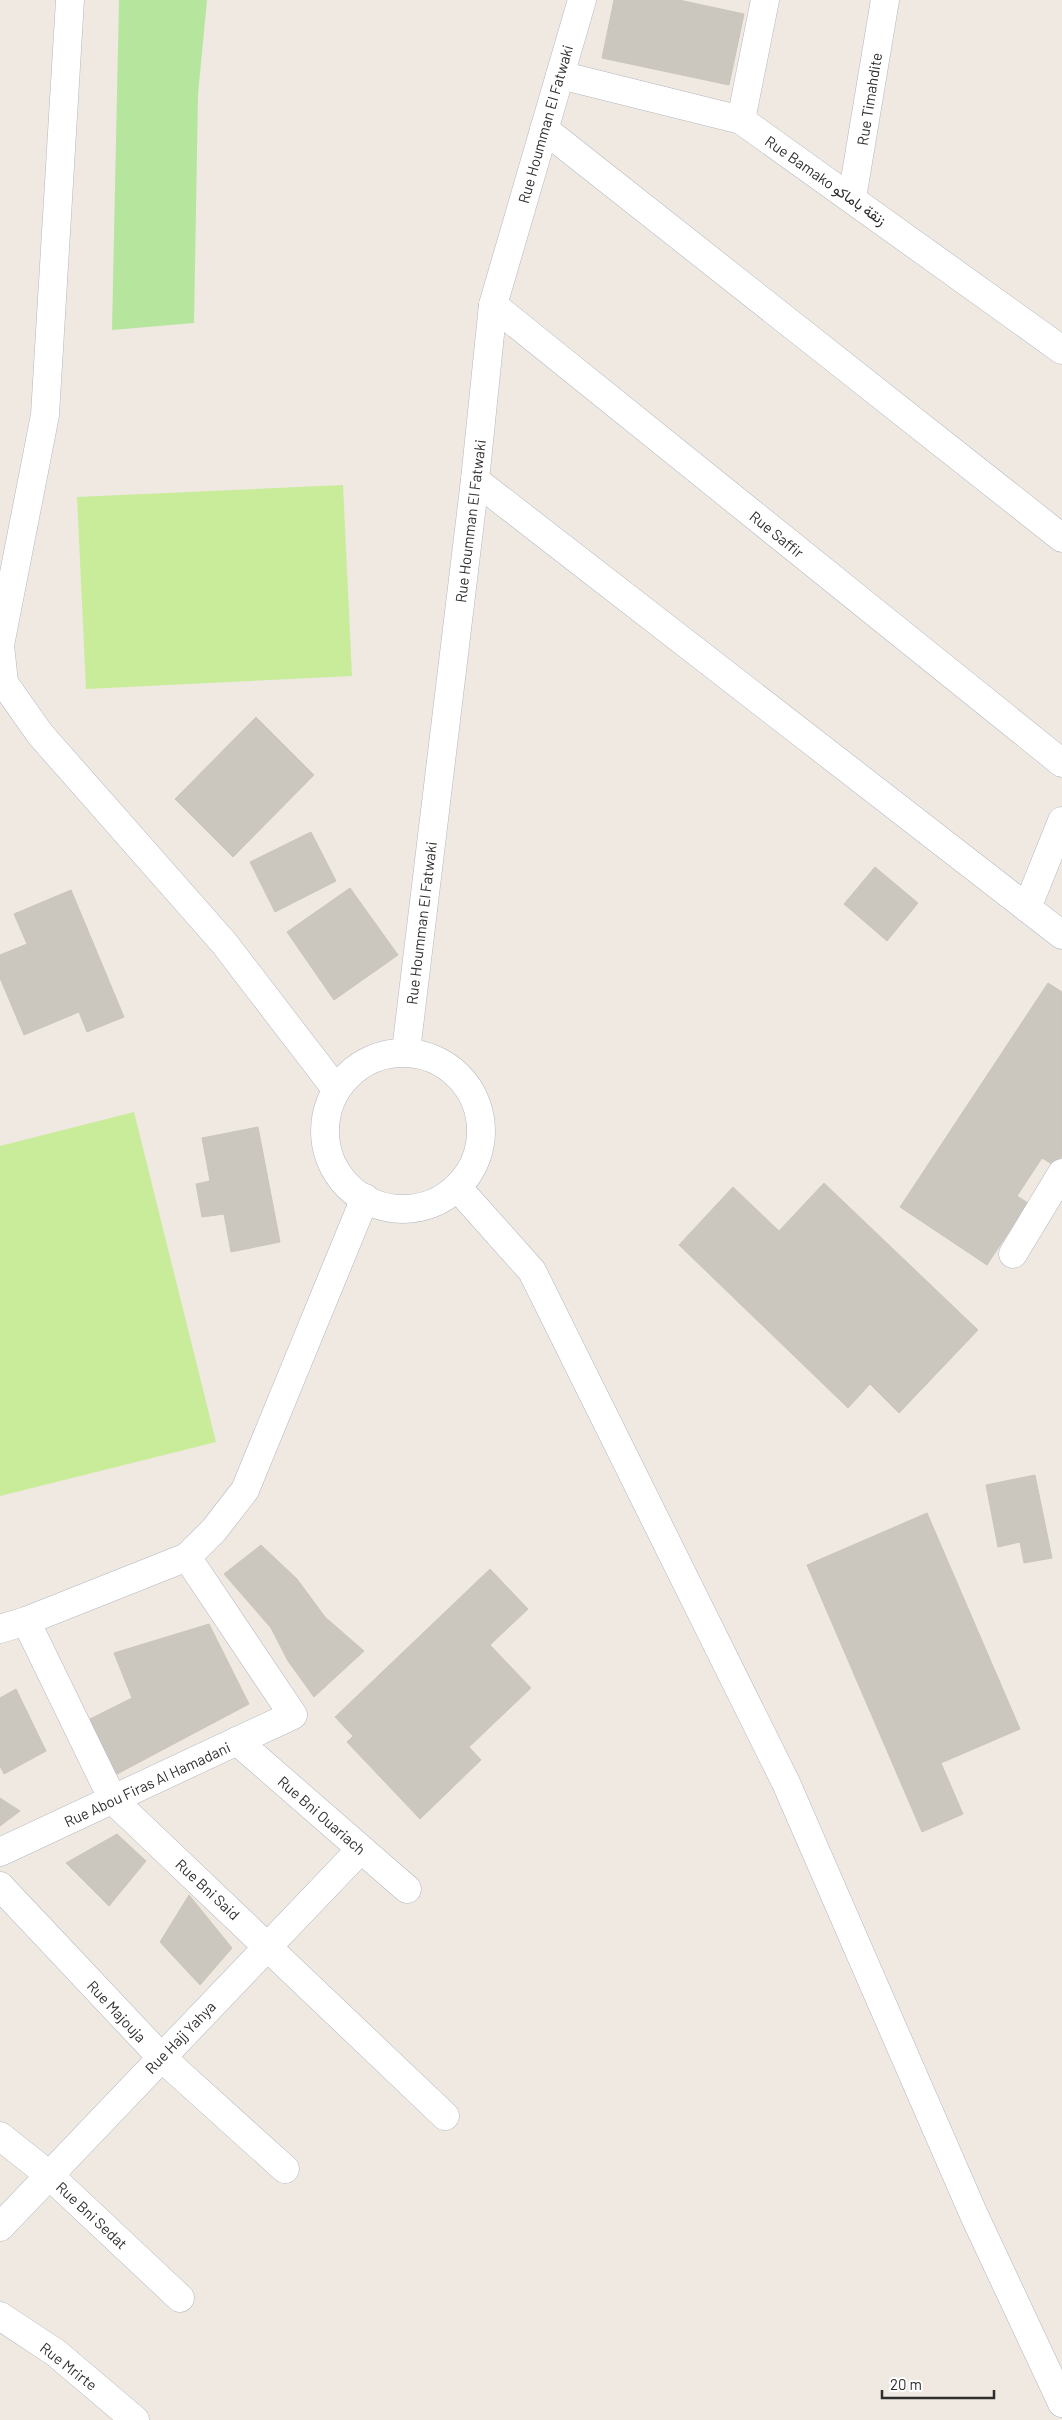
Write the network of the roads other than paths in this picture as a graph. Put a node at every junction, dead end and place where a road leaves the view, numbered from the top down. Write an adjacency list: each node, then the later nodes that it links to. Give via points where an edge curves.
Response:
1 (70, 0): 18 (street, via 45,415 0,645 4,683 40,734 224,943)
2 (582, 0): 5 (street, Rue Houmman El Fatwaki)
3 (765, 0): 6 (street)
4 (885, 0): 8 (street, Rue Timahdite)
5 (560, 75): 6 (street, Rue Bamako زنقة باماكو); 7 (street, Rue Houmman El Fatwaki)
6 (741, 120): 8 (street, Rue Bamako زنقة باماكو)
7 (544, 129): 9 (street, Rue Houmman El Fatwaki); 12 (street)
8 (852, 198): 10 (street, Rue Bamako زنقة باماكو)
9 (493, 306): 11 (street, Rue Houmman El Fatwaki); 13 (street, Rue Saffir)
10 (1062, 350)
11 (475, 480): 15 (street); 17 (street, Rue Houmman El Fatwaki)
12 (1062, 538)
13 (1062, 763)
14 (1062, 820): 15 (street)
15 (1027, 908): 16 (street)
16 (1062, 935)
17 (406, 1051): 18 (street, via 378,1055 354,1068); 20 (street, via 432,1057 462,1077 476,1101 482,1122 479,1150 468,1176)
18 (336, 1089): 21 (street, via 325,1115 325,1142 335,1172 354,1193)
19 (1062, 1173): 22 (street)
20 (457, 1188): 21 (street, via 449,1196 424,1207 407,1210 380,1206); 41 (street, via 532,1271 541,1288 786,1783 974,2215)
21 (365, 1198): 23 (street, via 245,1490 214,1530)
22 (1013, 1254)
23 (187, 1557): 24 (street); 26 (street, Rue Abou Firas Al Hamadani, via 293,1715)
24 (26, 1621): 25 (street); 27 (street, Rue Bni Said)
25 (0, 1629)
26 (237, 1741): 27 (street, Rue Abou Firas Al Hamadani); 28 (street, Rue Bni Ouariach)
27 (113, 1800): 29 (street, Rue Abou Firas Al Hamadani); 32 (street, Rue Bni Said)
28 (361, 1849): 31 (street, Rue Bni Ouariach); 32 (street, Rue Hajj Yahya)
29 (0, 1852)
30 (0, 1886): 33 (street, Rue Majouja)
31 (407, 1889)
32 (268, 1945): 33 (street, Rue Hajj Yahya); 34 (street, Rue Bni Said)
33 (161, 2057): 36 (street, Rue Majouja); 37 (street, Rue Hajj Yahya)
34 (445, 2116)
35 (0, 2136): 37 (street, Rue Bni Sedat)
36 (285, 2169)
37 (49, 2175): 38 (street, Rue Hajj Yahya); 39 (street, Rue Bni Sedat)
38 (0, 2227)
39 (180, 2298)
40 (0, 2316): 42 (street, Rue Mrirte, via 56,2353)
41 (1062, 2403)
42 (136, 2420)

